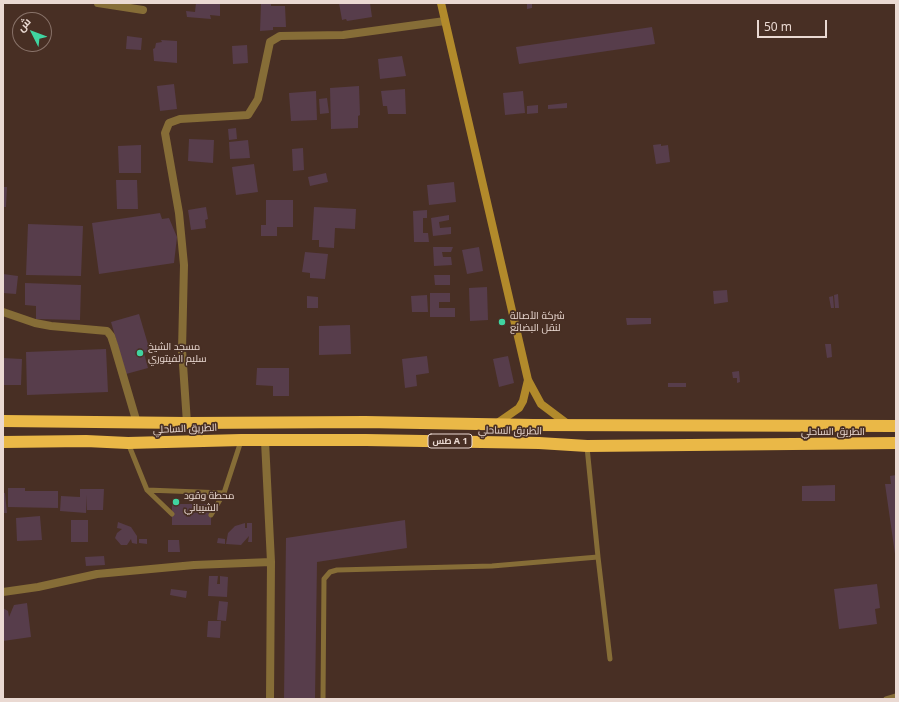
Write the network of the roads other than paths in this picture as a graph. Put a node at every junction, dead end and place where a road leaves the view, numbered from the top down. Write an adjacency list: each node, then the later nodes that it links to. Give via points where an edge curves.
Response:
1 (98, 3): 3 (street)
2 (441, 3): 4 (street)
3 (143, 10)
4 (445, 21): 6 (street); 10 (street, via 343,35 280,36 270,42 258,99 248,115 180,119 169,123 165,133 179,213 184,265 182,350)
5 (3, 312): 9 (street, via 51,326 107,331 114,345)
6 (528, 380): 11 (street, via 523,401 518,408); 12 (street, via 541,404)
7 (3, 422): 9 (highway, الطريق الساحلي / طس A 1)
8 (365, 422): 10 (highway, الطريق الساحلي / طس A 1); 11 (highway, الطريق الساحلي / طس A 1); 15 (highway)
9 (137, 423): 10 (highway, الطريق الساحلي / طس A 1)
10 (187, 423)
11 (495, 425): 12 (highway, الطريق الساحلي / طس A 1)
12 (570, 425): 13 (highway, الطريق الساحلي / طس A 1)
13 (896, 426)
14 (241, 440): 16 (highway, الطريق الساحلي / طس A 1); 18 (highway, الطريق الساحلي / طس A 1); 22 (lane)
15 (366, 440): 16 (highway, الطريق الساحلي / طس A 1); 20 (highway, الطريق الساحلي / طس A 1)
16 (265, 441): 26 (street)
17 (3, 442): 18 (highway, الطريق الساحلي / طس A 1)
18 (128, 443): 21 (lane)
19 (896, 443): 20 (highway, الطريق الساحلي / طس A 1)
20 (587, 446): 25 (lane)
21 (147, 490): 22 (lane); 23 (lane)
22 (224, 493): 24 (lane)
23 (172, 514)
24 (211, 515)
25 (598, 557): 28 (lane); 31 (lane, via 492,566 344,569 330,572 324,579)
26 (271, 562): 27 (street, via 194,565 97,574); 30 (street)
27 (3, 592)
28 (610, 659)
29 (896, 696): 32 (lane)
30 (270, 699)
31 (324, 699)
32 (886, 699)

